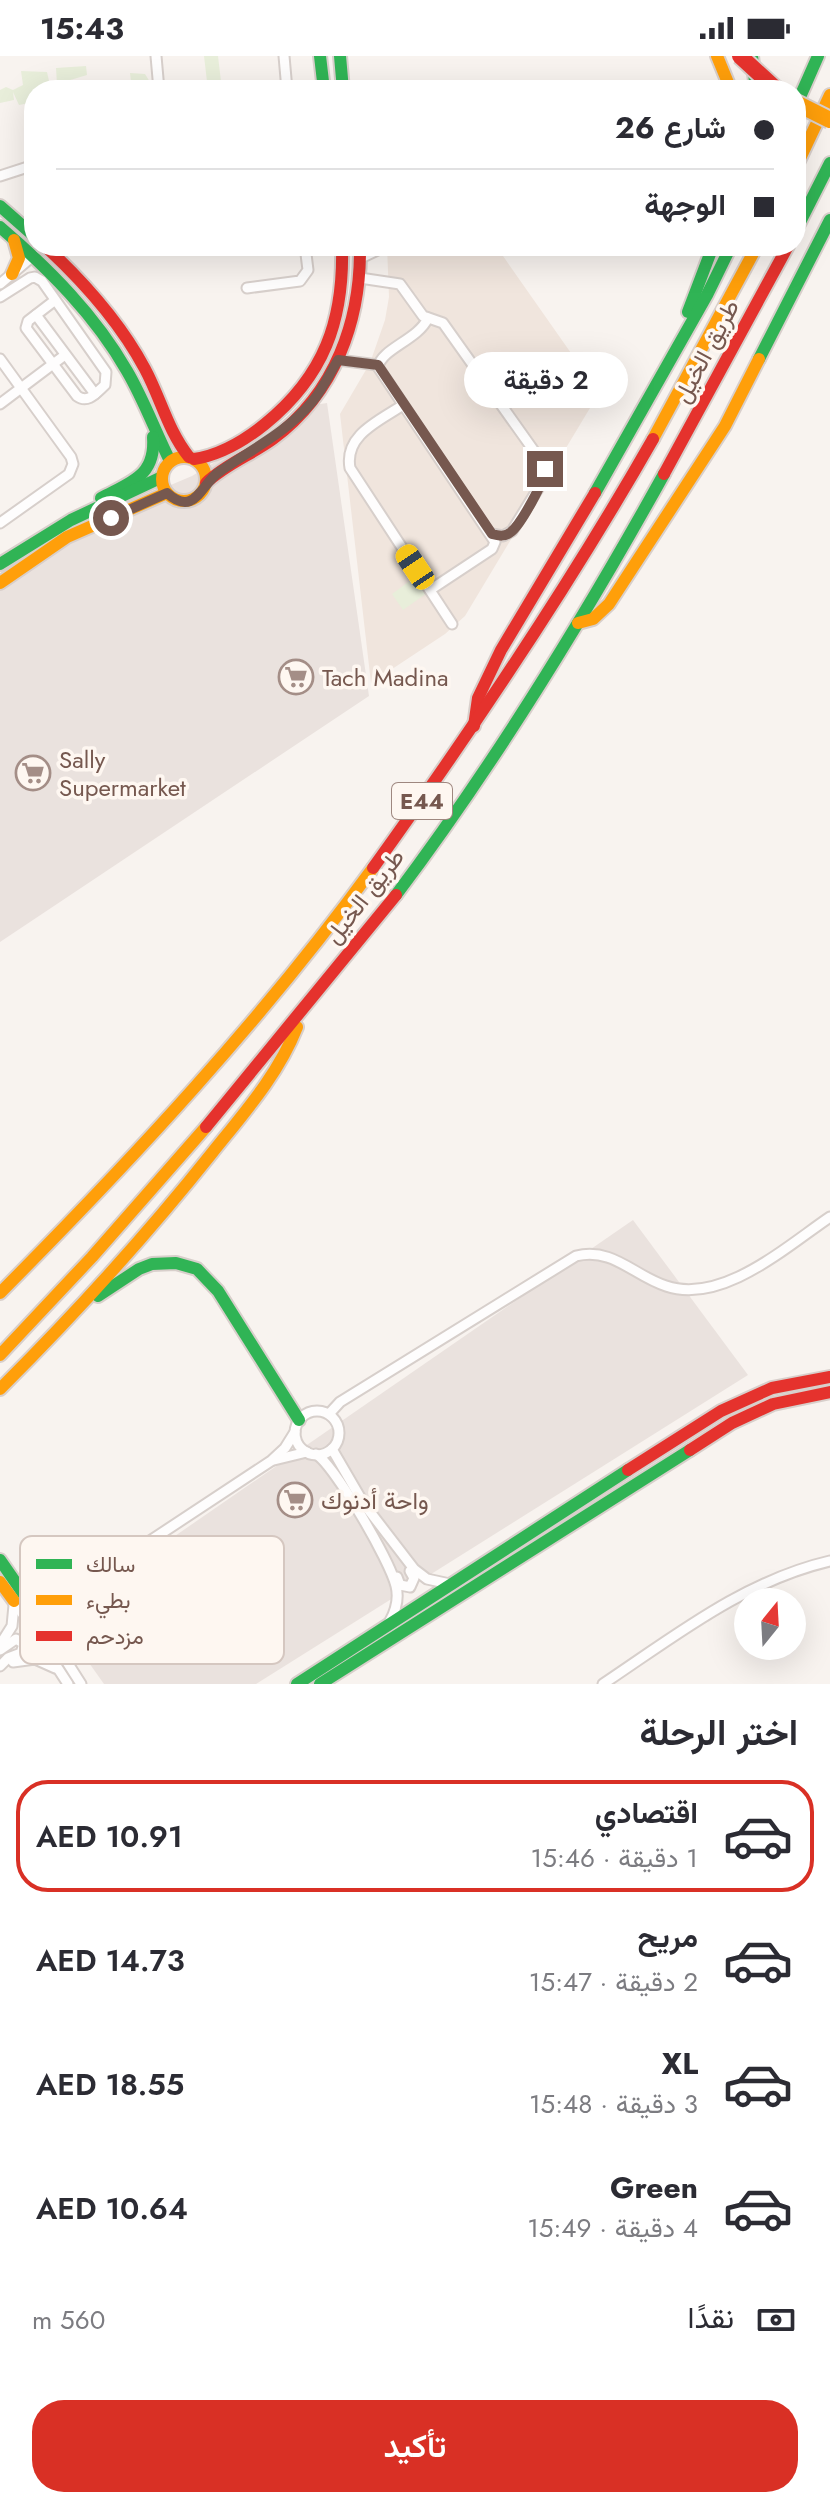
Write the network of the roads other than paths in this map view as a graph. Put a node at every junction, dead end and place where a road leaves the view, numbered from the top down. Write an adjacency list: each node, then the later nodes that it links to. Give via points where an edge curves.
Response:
1 (156, 56): 9 (street)
2 (284, 56): 10 (street)
3 (320, 56): 11 (main road)
4 (340, 56): 12 (main road)
5 (717, 56): 13 (main road)
6 (740, 56): 15 (main road, bridge)
7 (752, 56): 14 (main road)
8 (818, 56): 16 (main road)
9 (158, 80)
10 (286, 80)
11 (323, 80)
12 (342, 80)
13 (727, 80)
14 (755, 80)
15 (766, 80)
16 (806, 82)
17 (830, 95): 20 (main road)
18 (806, 109): 19 (main road, bridge)
19 (830, 120)
20 (806, 146)
21 (830, 163): 25 (main road)
22 (24, 168): 23 (street)
23 (0, 176)
24 (0, 206): 27 (main road)
25 (806, 210)
26 (830, 220): 54 (main road)
27 (24, 227)
28 (6, 232): 29 (main road); 41 (main road, via 20,256)
29 (24, 243)
30 (830, 244): 54 (main road, via 765,366)
31 (306, 256): 42 (street, via 308,270 297,283)
32 (343, 256): 60 (main road, via 342,306 309,380 287,406 250,435 213,456)
33 (360, 256): 40 (main road)
34 (709, 256): 48 (main road)
35 (717, 256): 43 (main road)
36 (726, 256): 43 (main road)
37 (752, 256): 72 (main road, طريق الخيل / E44, via 638,466)
38 (783, 256): 70 (main road, طريق الخيل / E44, via 681,449)
39 (46, 257): 41 (main road); 59 (main road, via 111,346); 60 (main road, via 84,283 140,360 177,441)
40 (360, 278): 47 (street, via 400,284); 51 (main road, via 354,323)
41 (6, 279)
42 (247, 288)
43 (707, 295): 48 (main road)
44 (0, 297): 45 (street, via 35,277)
45 (54, 301): 46 (street); 56 (street, via 106,372 106,383)
46 (36, 315): 49 (street); 52 (street, via 26,328)
47 (428, 318): 53 (street); 66 (street, via 443,323 545,469 512,531)
48 (676, 349): 72 (main road, via 501,650 478,698)
49 (65, 355): 52 (street); 56 (street)
50 (0, 359): 55 (street)
51 (338, 360): 53 (street); 62 (main road, via 300,416)
52 (53, 364): 55 (street); 56 (street, via 80,398)
53 (378, 365): 58 (street)
54 (747, 383): 70 (main road, via 710,451 614,598 599,615)
55 (22, 389): 57 (street); 65 (street, via 71,457 73,468)
56 (95, 394)
57 (0, 404)
58 (403, 405): 66 (street); 69 (street, via 354,440 349,463)
59 (149, 418): 61 (main road); 64 (main road, via 155,450 150,468)
60 (192, 458): 61 (main road); 62 (main road, via 203,466)
61 (170, 461): 63 (main road)
62 (206, 483): 63 (main road, via 200,496 186,501 172,498)
63 (164, 485): 64 (main road); 68 (main road, via 67,537)
64 (71, 520): 67 (main road)
65 (0, 523)
66 (492, 534): 69 (street, via 492,549)
67 (0, 564)
68 (0, 583)
69 (430, 590): 71 (street)
70 (578, 623): 73 (main road, طريق الخيل / E44, via 437,839)
71 (452, 624)
72 (474, 729): 75 (main road, طريق الخيل / E44, via 291,975 172,1113)
73 (300, 1016): 76 (main road, via 267,1085 157,1222); 77 (main road, طريق الخيل / E44, via 116,1233)
74 (830, 1217): 81 (street, via 739,1278 708,1288 665,1286 610,1256 576,1256 340,1402)
75 (0, 1293)
76 (74, 1313): 79 (main road); 82 (main road, via 152,1264 197,1269 221,1295)
77 (0, 1355)
78 (830, 1377): 92 (main road, via 782,1385 734,1404)
79 (1, 1390)
80 (830, 1392): 107 (main road, via 773,1404 732,1423)
81 (329, 1414): 82 (street, via 311,1411); 83 (street, via 339,1428)
82 (297, 1426): 84 (street, via 299,1444); 85 (street)
83 (332, 1449): 84 (street); 87 (street)
84 (312, 1453): 85 (street); 88 (street, via 329,1466)
85 (271, 1461): 86 (street)
86 (157, 1536)
87 (390, 1541): 88 (street, via 414,1576 410,1587 400,1585); 92 (street, via 422,1577)
88 (379, 1547): 94 (street, via 397,1590)
89 (0, 1560): 93 (main road)
90 (830, 1561): 108 (street, via 746,1591)
91 (0, 1582): 93 (main road)
92 (450, 1584): 94 (main road)
93 (19, 1598): 96 (street)
94 (389, 1623): 106 (main road)
95 (20, 1642): 96 (street)
96 (0, 1647)
97 (20, 1652): 102 (street)
98 (20, 1660): 102 (street)
99 (48, 1664): 103 (street)
100 (56, 1664): 103 (street)
101 (68, 1664): 105 (street)
102 (0, 1668)
103 (59, 1670): 104 (street)
104 (68, 1684)
105 (81, 1684)
106 (297, 1684)
107 (320, 1684)
108 (603, 1684)

